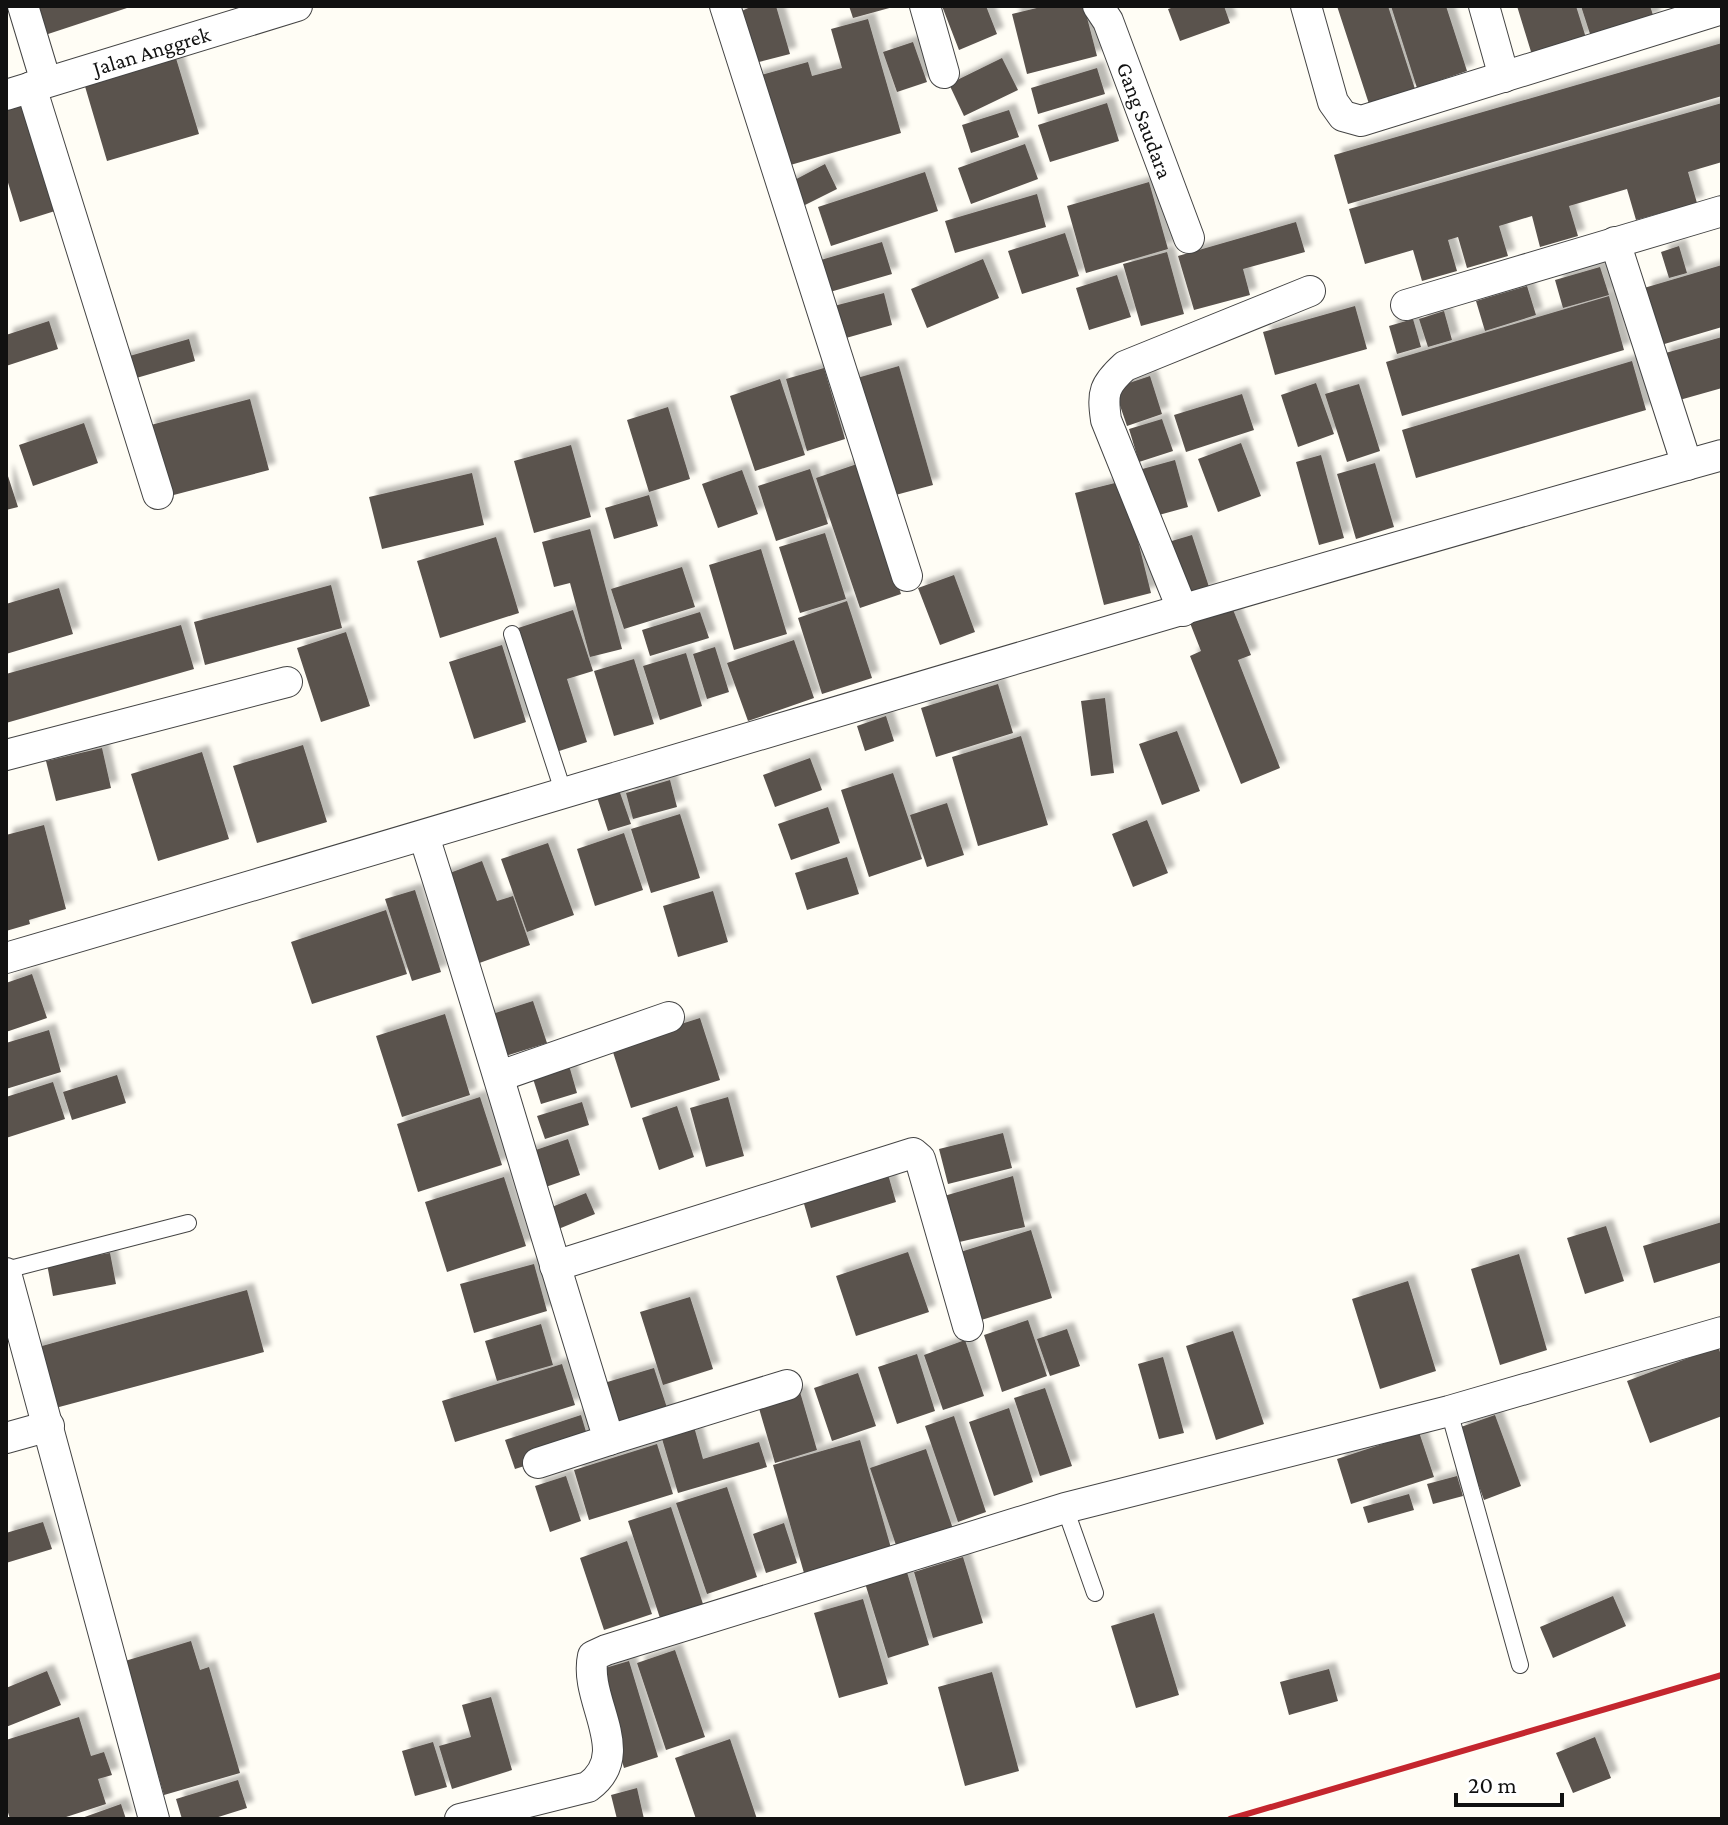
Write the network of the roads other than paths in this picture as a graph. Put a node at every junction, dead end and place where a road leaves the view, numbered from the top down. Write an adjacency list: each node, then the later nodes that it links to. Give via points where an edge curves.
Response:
1 (23, 6): 11 (street)
2 (297, 6): 11 (street, Jalan Anggrek)
3 (725, 6): 20 (street)
4 (925, 6): 9 (street)
5 (1098, 6): 13 (street, Gang Saudara)
6 (1306, 6): 10 (street, via 1333,102 1343,116 1361,121)
7 (1484, 6): 10 (street)
8 (1702, 11): 10 (street)
9 (944, 73)
10 (1504, 77)
11 (28, 88): 19 (street)
12 (1722, 211): 14 (street)
13 (1189, 238)
14 (1615, 242): 16 (street); 18 (street)
15 (1310, 291): 21 (street, via 1125,366 1106,386 1106,420)
16 (1406, 305)
17 (1722, 455): 18 (street)
18 (1687, 465): 21 (street)
19 (158, 494)
20 (907, 576)
21 (1183, 611): 25 (street)
22 (512, 634): 25 (lane)
23 (287, 682): 24 (street)
24 (6, 755)
25 (564, 794): 26 (street)
26 (424, 836): 27 (street); 29 (street)
27 (6, 958)
28 (669, 1017): 29 (street)
29 (500, 1076): 31 (street)
30 (188, 1223): 32 (lane)
31 (555, 1266): 33 (street, via 913,1153 920,1159); 39 (street)
32 (6, 1272): 37 (street)
33 (968, 1326)
34 (1722, 1332): 36 (street)
35 (787, 1385): 39 (street)
36 (1449, 1411): 41 (street); 43 (lane)
37 (49, 1426): 38 (street); 44 (street)
38 (6, 1438)
39 (609, 1440): 40 (street)
40 (538, 1463)
41 (1065, 1508): 42 (lane); 45 (street, via 593,1656 589,1671 609,1751 601,1777 588,1787)
42 (1095, 1593)
43 (1520, 1665)
44 (154, 1819)
45 (460, 1819)

